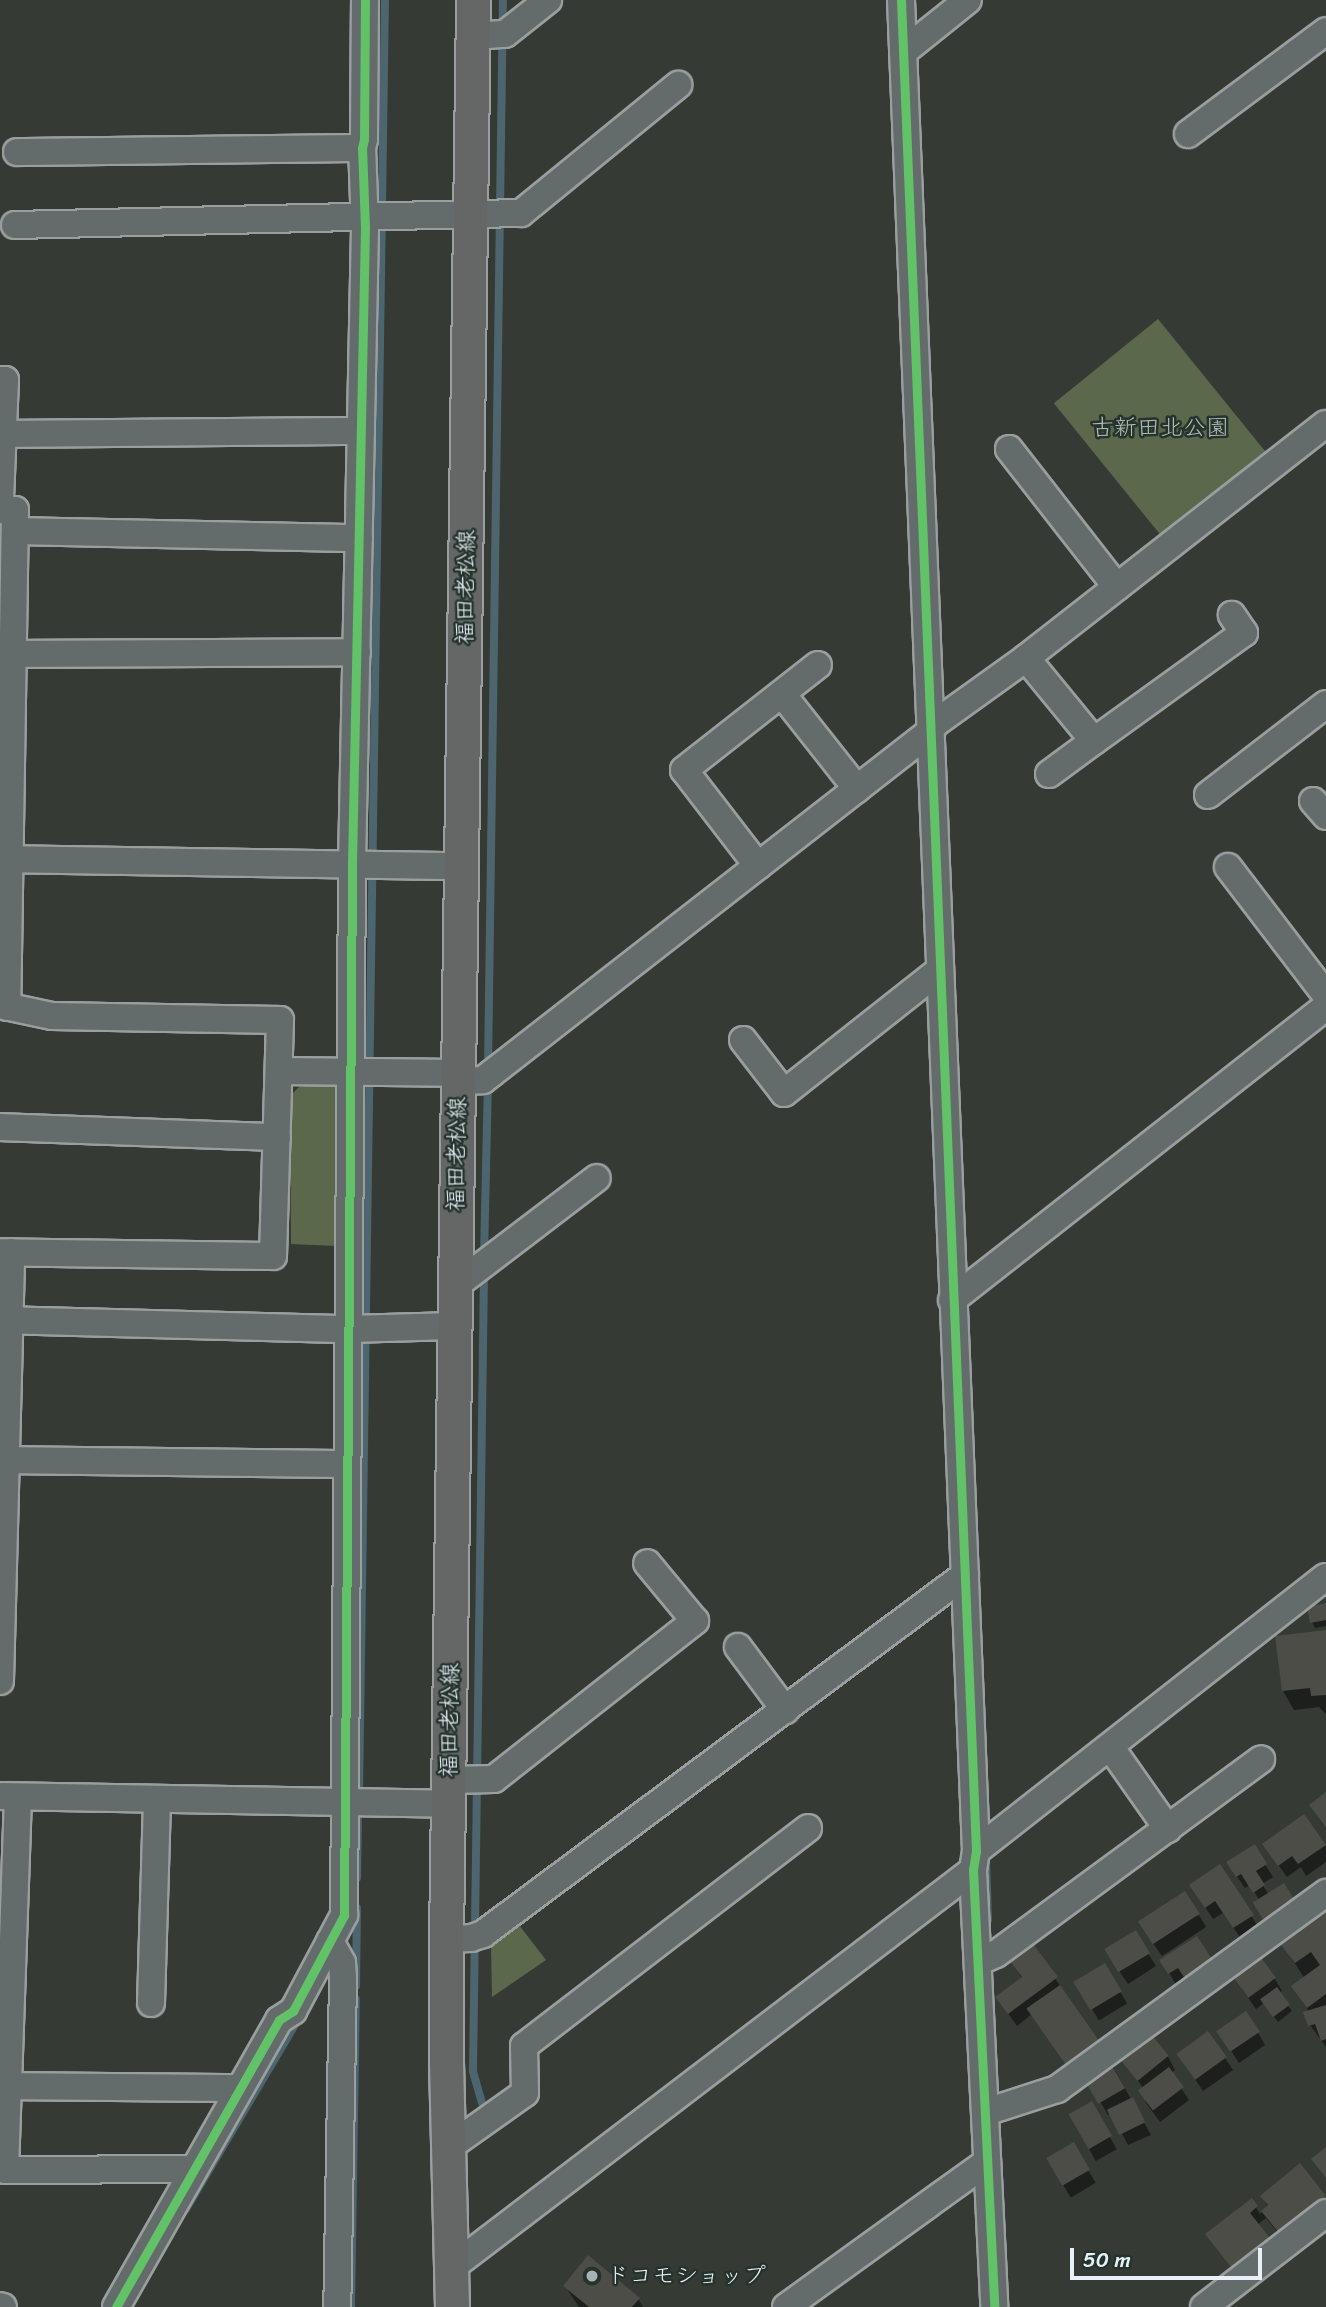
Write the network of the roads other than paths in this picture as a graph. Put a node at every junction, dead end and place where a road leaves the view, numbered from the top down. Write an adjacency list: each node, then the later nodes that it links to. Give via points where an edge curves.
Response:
1 (365, 0): 11 (street)
2 (473, 0): 7 (main road, 福田老松線)
3 (548, 0): 7 (street)
4 (901, 0): 8 (street)
5 (968, 0): 8 (street)
6 (1326, 31): 10 (street)
7 (491, 35): 13 (main road, 福田老松線)
8 (910, 46): 34 (street)
9 (678, 85): 13 (street, via 521,214)
10 (1188, 134)
11 (362, 148): 12 (street); 14 (street)
12 (17, 152)
13 (492, 214): 14 (street); 41 (main road, 福田老松線)
14 (376, 218): 15 (street); 18 (street)
15 (15, 225)
16 (0, 380): 19 (street, via 5,380)
17 (1326, 424): 25 (street)
18 (361, 430): 19 (street); 23 (street)
19 (3, 434): 21 (street)
20 (1009, 449): 25 (street)
21 (0, 498)
22 (7, 521): 23 (street); 24 (street)
23 (359, 538): 27 (street)
24 (7, 587): 28 (street)
25 (1117, 587): 29 (street)
26 (1232, 615): 35 (street, via 1244,633)
27 (357, 652): 28 (street); 40 (street)
28 (13, 654): 33 (street)
29 (1026, 658): 34 (street); 35 (street)
30 (818, 665): 31 (street)
31 (782, 694): 37 (street); 42 (street, via 684,770)
32 (1326, 704): 38 (street)
33 (6, 712): 39 (street)
34 (937, 723): 37 (street); 44 (street)
35 (1094, 741): 36 (street)
36 (1049, 774)
37 (858, 789): 42 (street)
38 (1208, 795)
39 (5, 859): 40 (street); 46 (street)
40 (364, 864): 41 (street); 50 (street)
41 (463, 866): 51 (main road, 福田老松線)
42 (758, 866): 51 (street)
43 (1228, 867): 45 (street)
44 (940, 970): 48 (street, via 784,1093); 57 (street)
45 (1326, 995)
46 (4, 1006): 49 (street, via 52,1016 280,1020)
47 (1326, 1007): 57 (street)
48 (743, 1040)
49 (279, 1071): 50 (street); 53 (street)
50 (362, 1072): 51 (street); 60 (street)
51 (473, 1077): 56 (main road, 福田老松線)
52 (0, 1127): 53 (street)
53 (277, 1137): 55 (street, via 274,1256)
54 (597, 1178): 56 (street)
55 (5, 1252): 58 (street)
56 (475, 1271): 59 (main road, 福田老松線)
57 (960, 1294): 64 (street)
58 (4, 1320): 60 (street); 61 (street)
59 (454, 1326): 60 (street); 71 (main road, 福田老松線)
60 (359, 1328): 62 (street)
61 (5, 1460): 62 (street); 67 (street)
62 (347, 1464): 74 (street)
63 (647, 1563): 71 (street, via 695,1621 494,1779)
64 (965, 1575): 68 (street); 77 (street)
65 (1326, 1577): 69 (street)
66 (738, 1647): 68 (street)
67 (0, 1681)
68 (785, 1710): 79 (street)
69 (1111, 1748): 76 (street); 77 (street)
70 (1261, 1759): 76 (street)
71 (464, 1786): 74 (street); 79 (main road, 福田老松線)
72 (9, 1796): 73 (street); 83 (street)
73 (157, 1798): 74 (street); 82 (street)
74 (346, 1801): 80 (street, via 344,1915)
75 (807, 1828): 86 (street, via 524,2046 525,2093)
76 (1168, 1829): 81 (street)
77 (981, 1851): 81 (street); 90 (street)
78 (1326, 1893): 85 (street, via 1057,2089)
79 (467, 1937): 86 (main road, 福田老松線)
80 (336, 1950): 84 (street, via 293,2011 279,2020); 92 (street)
81 (987, 1958): 85 (street)
82 (151, 2003)
83 (8, 2086): 84 (street); 88 (street, via 5,2170)
84 (240, 2088): 88 (street)
85 (994, 2110): 87 (street)
86 (449, 2147): 90 (main road, 福田老松線)
87 (987, 2162): 94 (street); 95 (street)
88 (194, 2169): 91 (street)
89 (1326, 2213): 96 (street)
90 (451, 2268): 93 (main road, 福田老松線)
91 (116, 2307)
92 (337, 2307)
93 (452, 2307)
94 (786, 2307)
95 (994, 2307)
96 (1204, 2307)

